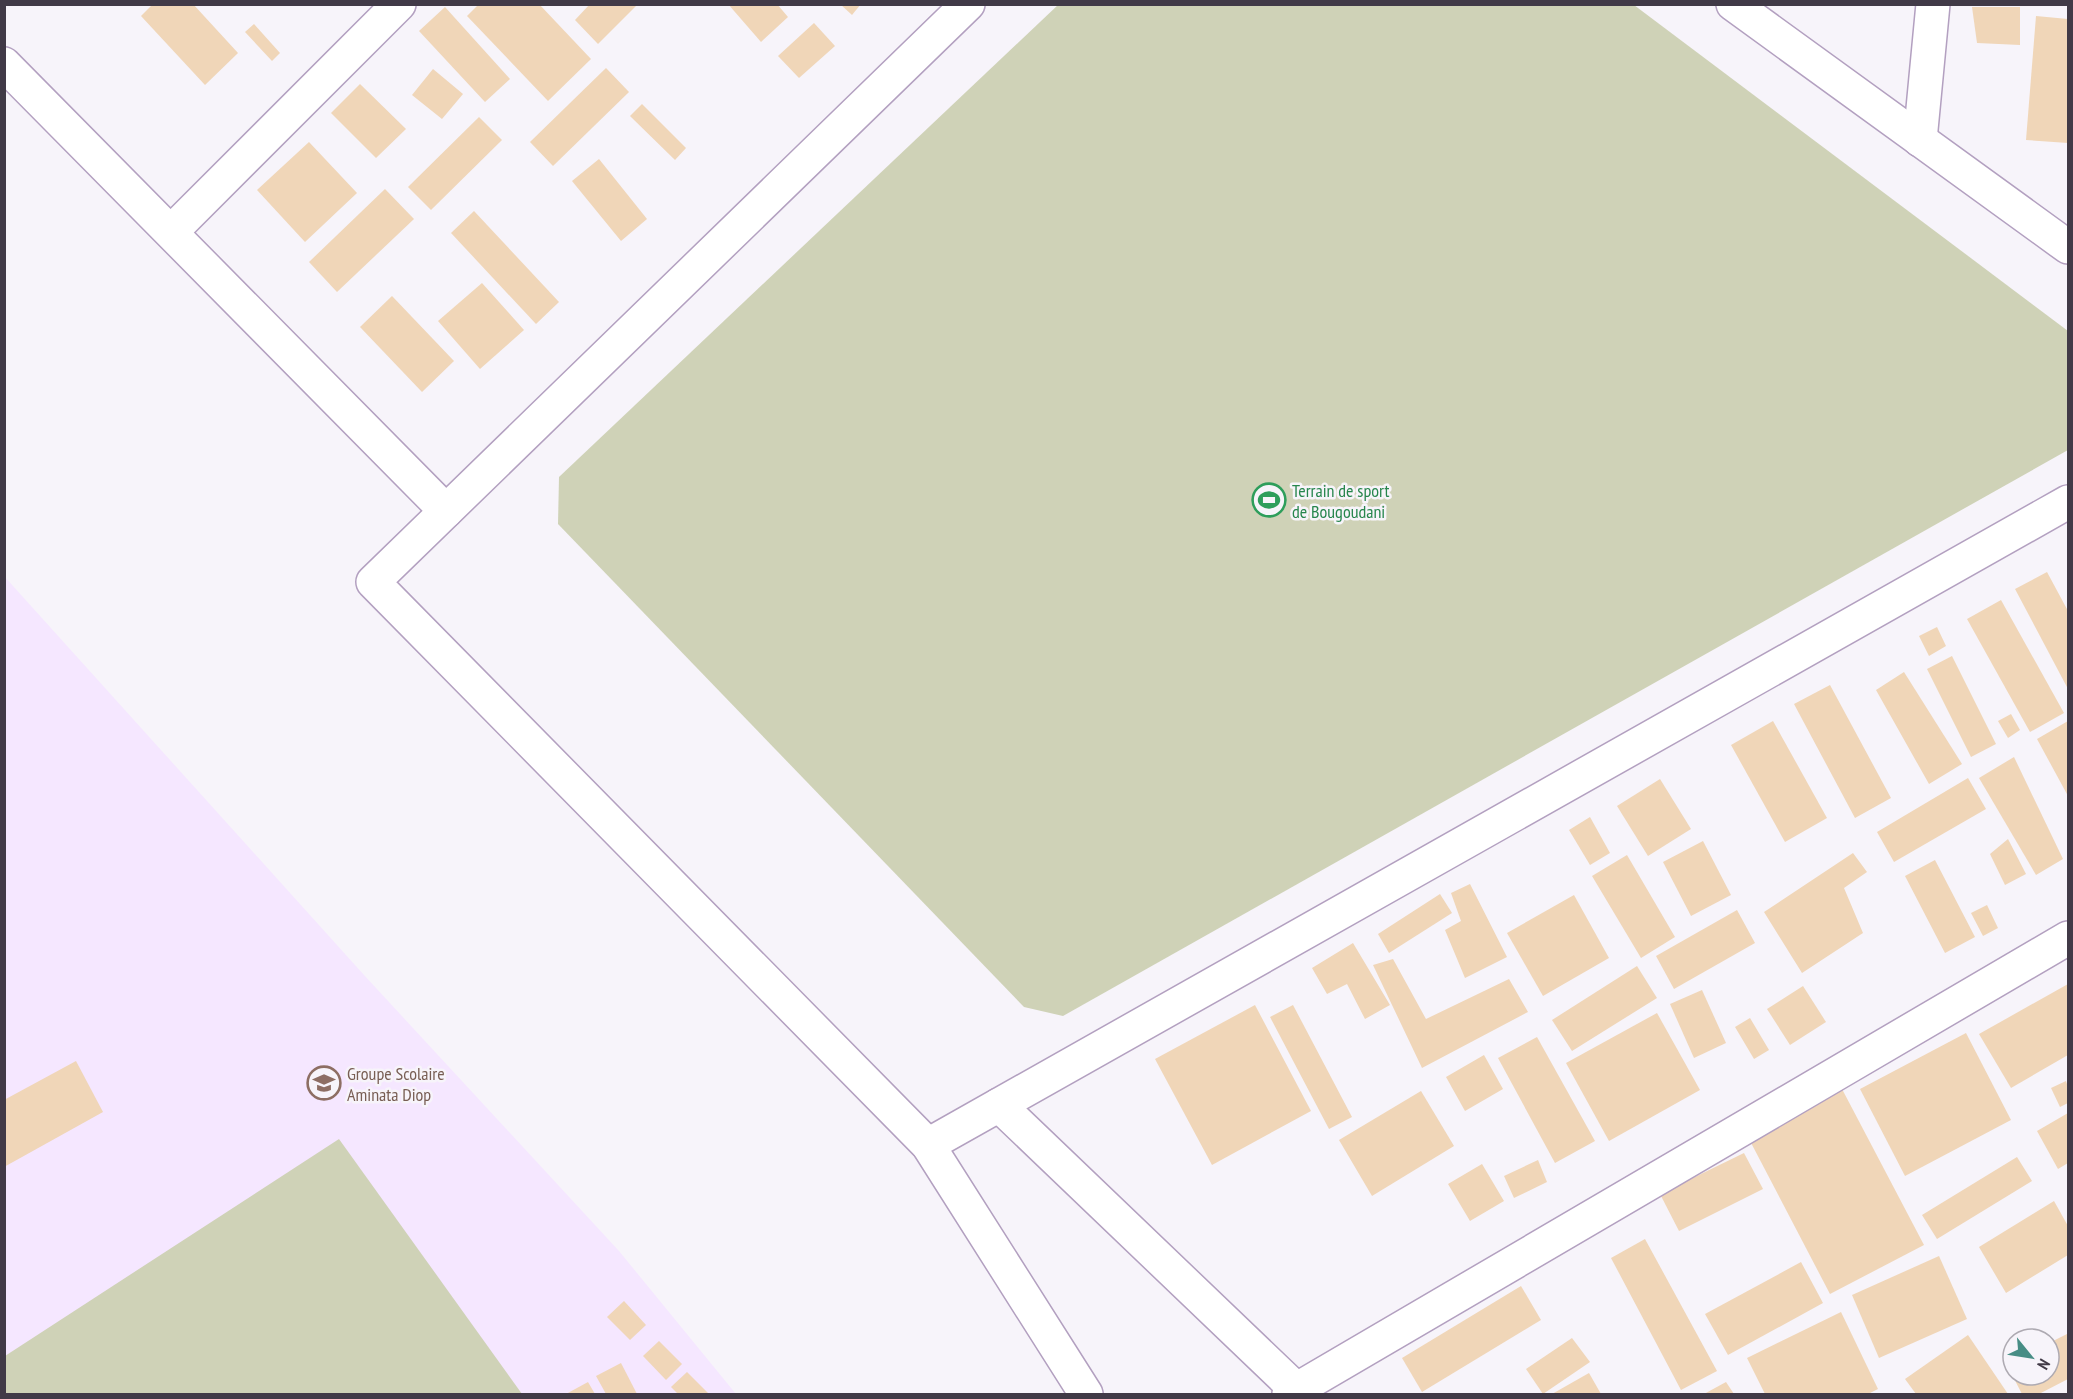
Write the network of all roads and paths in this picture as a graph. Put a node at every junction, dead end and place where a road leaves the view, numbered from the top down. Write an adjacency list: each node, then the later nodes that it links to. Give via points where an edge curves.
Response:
1 (399, 4): 7 (street)
2 (969, 4): 10 (street)
3 (1733, 4): 6 (street)
4 (1933, 4): 6 (street)
5 (4, 64): 7 (street)
6 (1920, 140): 8 (street)
7 (171, 232): 10 (street)
8 (2068, 247)
9 (2068, 502): 12 (street)
10 (446, 511): 13 (street, via 373,582)
11 (2068, 938): 14 (street)
12 (999, 1105): 13 (street); 14 (street)
13 (928, 1145): 15 (street)
14 (1296, 1393)
15 (1086, 1395)

